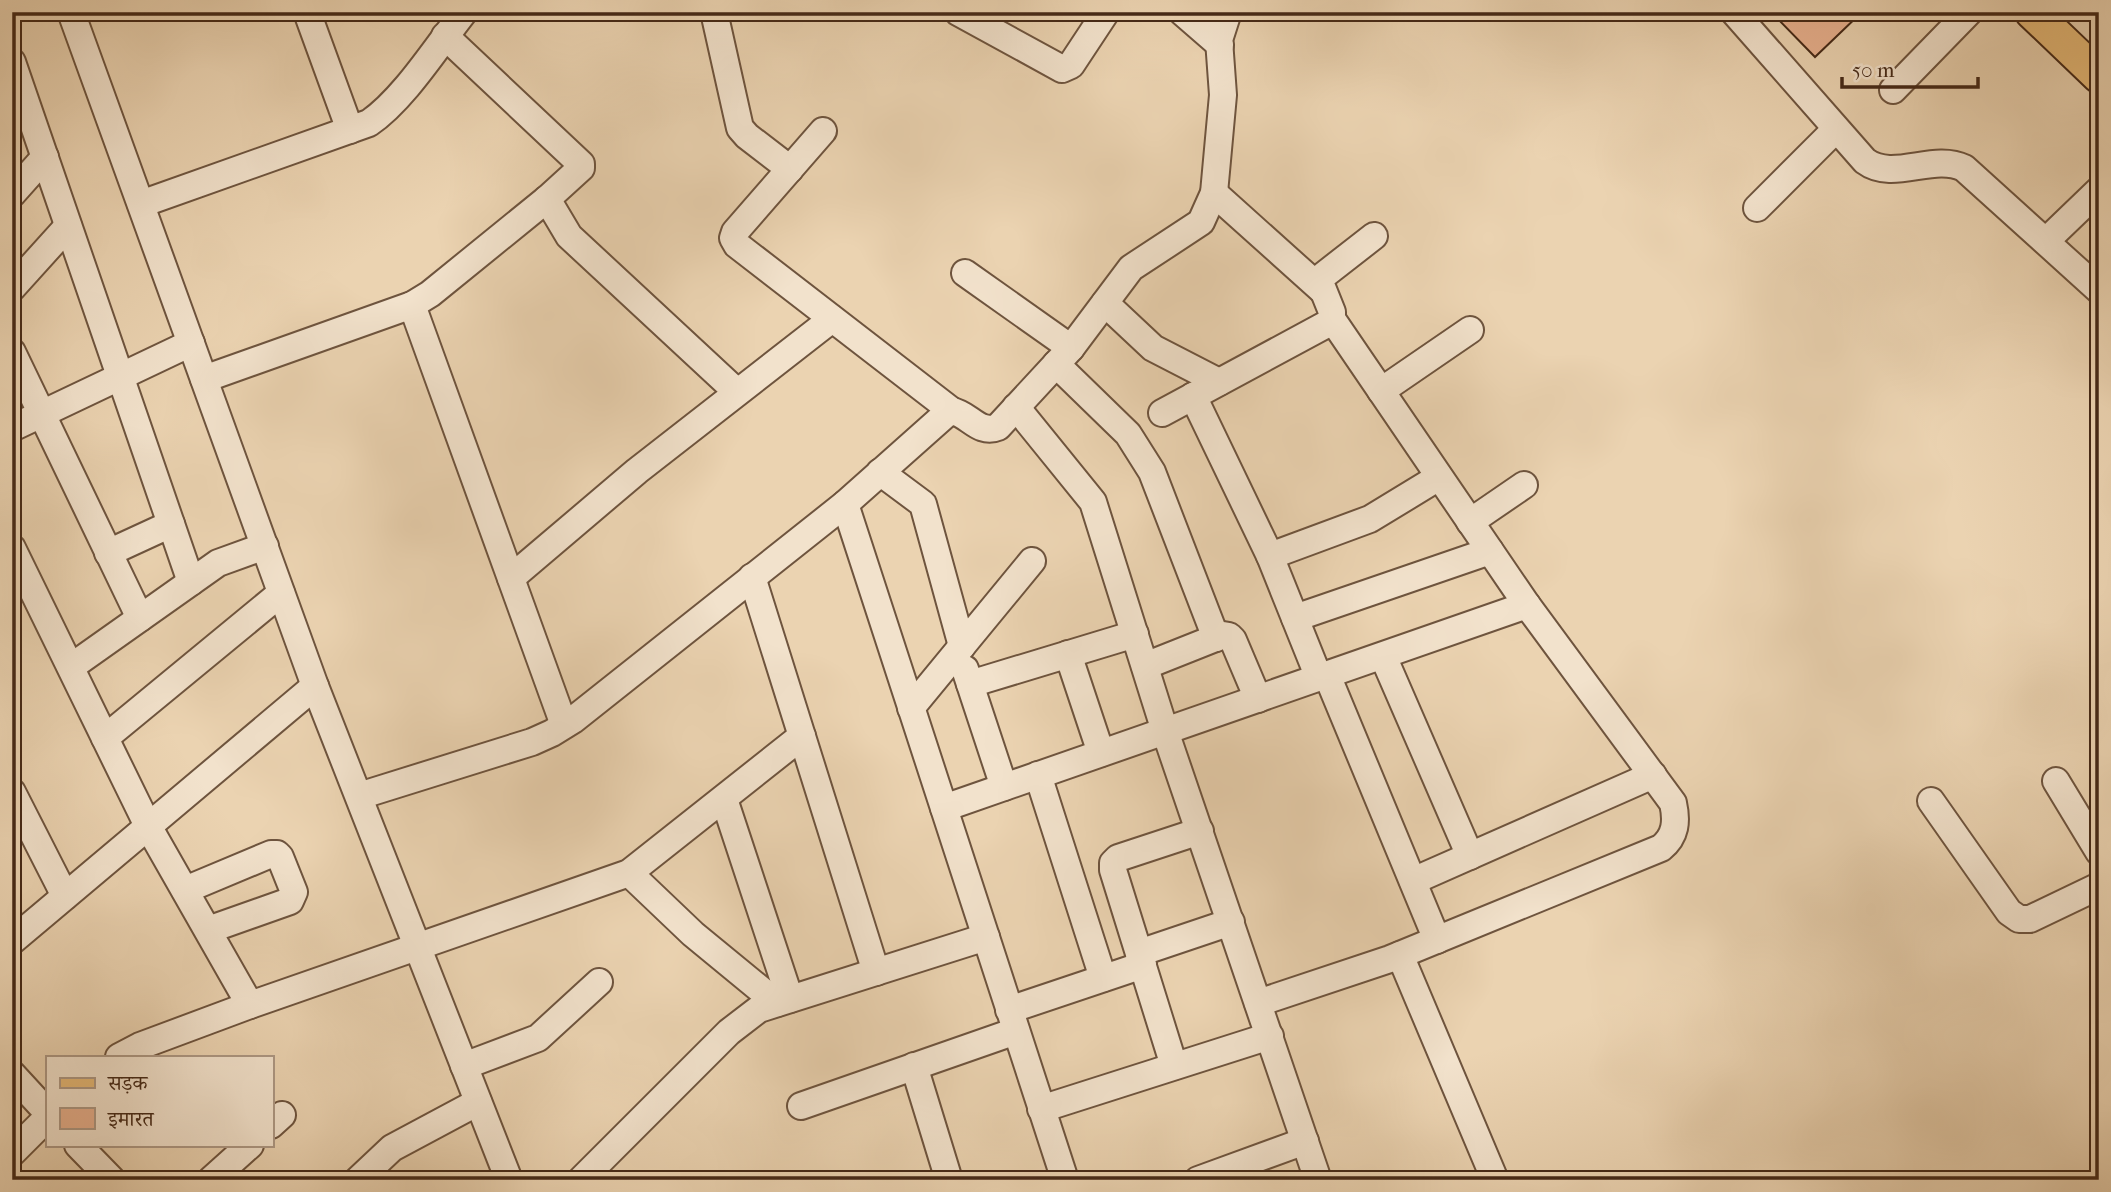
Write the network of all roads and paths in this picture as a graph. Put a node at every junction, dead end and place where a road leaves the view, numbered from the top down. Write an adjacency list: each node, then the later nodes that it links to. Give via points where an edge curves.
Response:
1 (71, 12): 27 (street)
2 (307, 12): 19 (street)
3 (464, 12): 12 (street)
4 (714, 12): 22 (street, via 740,128)
5 (958, 12): 6 (street, via 1062,69 1071,65)
6 (1106, 12)
7 (1182, 12): 13 (street)
8 (1228, 12): 13 (street)
9 (1734, 12): 18 (street)
10 (1969, 12): 16 (street)
11 (2032, 12): 14 (main road)
12 (445, 36): 19 (street, via 383,114); 26 (street, via 581,164 578,173)
13 (1220, 46): 24 (street, via 1223,95)
14 (2093, 60)
15 (12, 62): 17 (street)
16 (1893, 90)
17 (17, 93): 21 (street)
18 (1836, 129): 28 (street); 31 (street, via 1865,161 1878,168 1950,163 1964,168)
19 (350, 130): 27 (street)
20 (823, 131): 22 (street)
21 (45, 157): 25 (street); 29 (street)
22 (790, 169): 38 (street, via 733,238)
23 (2099, 190): 31 (street)
24 (1214, 193): 34 (street); 36 (street, via 1201,222 1131,268)
25 (12, 194)
26 (548, 200): 37 (street); 48 (street, via 569,236)
27 (141, 204): 41 (street)
28 (1757, 208)
29 (68, 226): 33 (street); 44 (street)
30 (1374, 236): 34 (street, via 1324,275)
31 (2046, 241): 35 (street)
32 (965, 273): 43 (street)
33 (12, 288)
34 (1321, 289): 39 (street)
35 (2099, 290)
36 (1105, 303): 43 (street); 46 (street, via 1153,348)
37 (412, 305): 45 (street); 68 (street)
38 (832, 319): 48 (street); 51 (street)
39 (1332, 319): 46 (street); 47 (street)
40 (1470, 330): 47 (street)
41 (191, 343): 44 (street); 45 (street)
42 (12, 352): 53 (street)
43 (1063, 356): 50 (street); 75 (street, via 1128,434 1152,472)
44 (120, 377): 53 (street); 60 (street)
45 (204, 379): 61 (street)
46 (1219, 382): 49 (street)
47 (1381, 391): 56 (street)
48 (737, 392): 68 (street)
49 (1193, 396): 52 (street); 65 (street)
50 (1016, 407): 51 (street, via 990,430); 74 (street, via 1093,502)
51 (952, 411): 55 (street)
52 (1162, 413)
53 (41, 414): 54 (street); 64 (street)
54 (12, 428)
55 (880, 472): 58 (street); 76 (street, via 923,504)
56 (1439, 477): 59 (street); 65 (street, via 1370,519)
57 (1524, 485): 59 (street)
58 (845, 504): 67 (street); 85 (street)
59 (1470, 522): 63 (street)
60 (171, 524): 64 (street); 69 (street)
61 (265, 546): 69 (street, via 218,563); 70 (street)
62 (12, 548): 80 (street)
63 (1490, 551): 71 (street); 73 (street)
64 (108, 552): 72 (street)
65 (1270, 556): 73 (street)
66 (1032, 561): 76 (street)
67 (752, 577): 86 (street); 88 (street)
68 (511, 578): 86 (street)
69 (191, 582): 72 (street)
70 (282, 593): 83 (street); 89 (street)
71 (1527, 605): 78 (street); 92 (street)
72 (140, 618): 80 (street)
73 (1295, 618): 81 (street)
74 (1135, 634): 77 (street); 79 (street)
75 (1216, 638): 79 (street); 84 (street, via 1229,636 1233,640)
76 (960, 648): 82 (street); 85 (street)
77 (1068, 654): 82 (street); 90 (street)
78 (1383, 656): 81 (street); 103 (street)
79 (1145, 666): 87 (street)
80 (71, 667): 89 (street)
81 (1323, 677): 84 (street); 105 (street)
82 (970, 684): 94 (street)
83 (315, 685): 96 (street); 100 (street)
84 (1258, 699): 87 (street)
85 (911, 708): 99 (street)
86 (564, 725): 96 (street, via 532,742)
87 (1166, 731): 90 (street); 101 (street)
88 (802, 736): 97 (street); 117 (street)
89 (105, 738): 100 (street)
90 (1101, 753): 91 (street)
91 (1038, 775): 94 (street); 118 (street)
92 (1653, 775): 103 (street); 112 (street, via 1675,813 1674,832 1661,848)
93 (2056, 781): 102 (street)
94 (1004, 787): 99 (street)
95 (12, 792): 108 (street)
96 (359, 796): 114 (street)
97 (724, 799): 104 (street); 120 (street)
98 (1931, 801): 106 (street, via 2018,919 2030,919)
99 (944, 808): 111 (street)
100 (148, 826): 107 (street); 108 (street)
101 (1200, 831): 109 (street); 116 (street, via 1113,863)
102 (2099, 852)
103 (1470, 856): 105 (street)
104 (629, 873): 114 (street); 120 (street, via 693,934)
105 (1413, 881): 112 (street)
106 (2099, 886)
107 (185, 890): 110 (street); 110 (street, via 271,854 280,857 294,892 290,901)
108 (65, 896): 113 (street)
109 (1231, 922): 116 (street); 121 (street)
110 (208, 930): 122 (street)
111 (986, 937): 117 (street); 123 (street)
112 (1437, 940): 115 (street)
113 (12, 941)
114 (417, 946): 122 (street); 126 (street)
115 (1399, 956): 121 (street); 148 (street)
116 (1141, 959): 118 (street); 128 (street)
117 (876, 972): 120 (street)
118 (1104, 978): 123 (street)
119 (599, 982): 126 (street, via 538,1038)
120 (783, 1001): 143 (street, via 759,1009 736,1026)
121 (1258, 1003): 124 (street)
122 (250, 1005): 125 (street)
123 (1013, 1020): 127 (street); 132 (street)
124 (1269, 1036): 128 (street); 135 (street)
125 (130, 1055)
126 (464, 1066): 130 (street)
127 (914, 1066): 131 (street); 144 (street)
128 (1174, 1066): 132 (street)
129 (12, 1074): 133 (street)
130 (478, 1102): 141 (street, via 392,1149); 142 (street)
131 (801, 1106)
132 (1041, 1109): 145 (street)
133 (46, 1111)
134 (46, 1119): 138 (street)
135 (1305, 1141): 146 (street); 147 (street)
136 (79, 1146): 139 (street)
137 (233, 1150): 140 (street)
138 (12, 1153)
139 (112, 1180)
140 (211, 1180)
141 (358, 1180)
142 (509, 1180)
143 (581, 1180)
144 (949, 1180)
145 (1065, 1180)
146 (1198, 1180)
147 (1318, 1180)
148 (1495, 1180)

